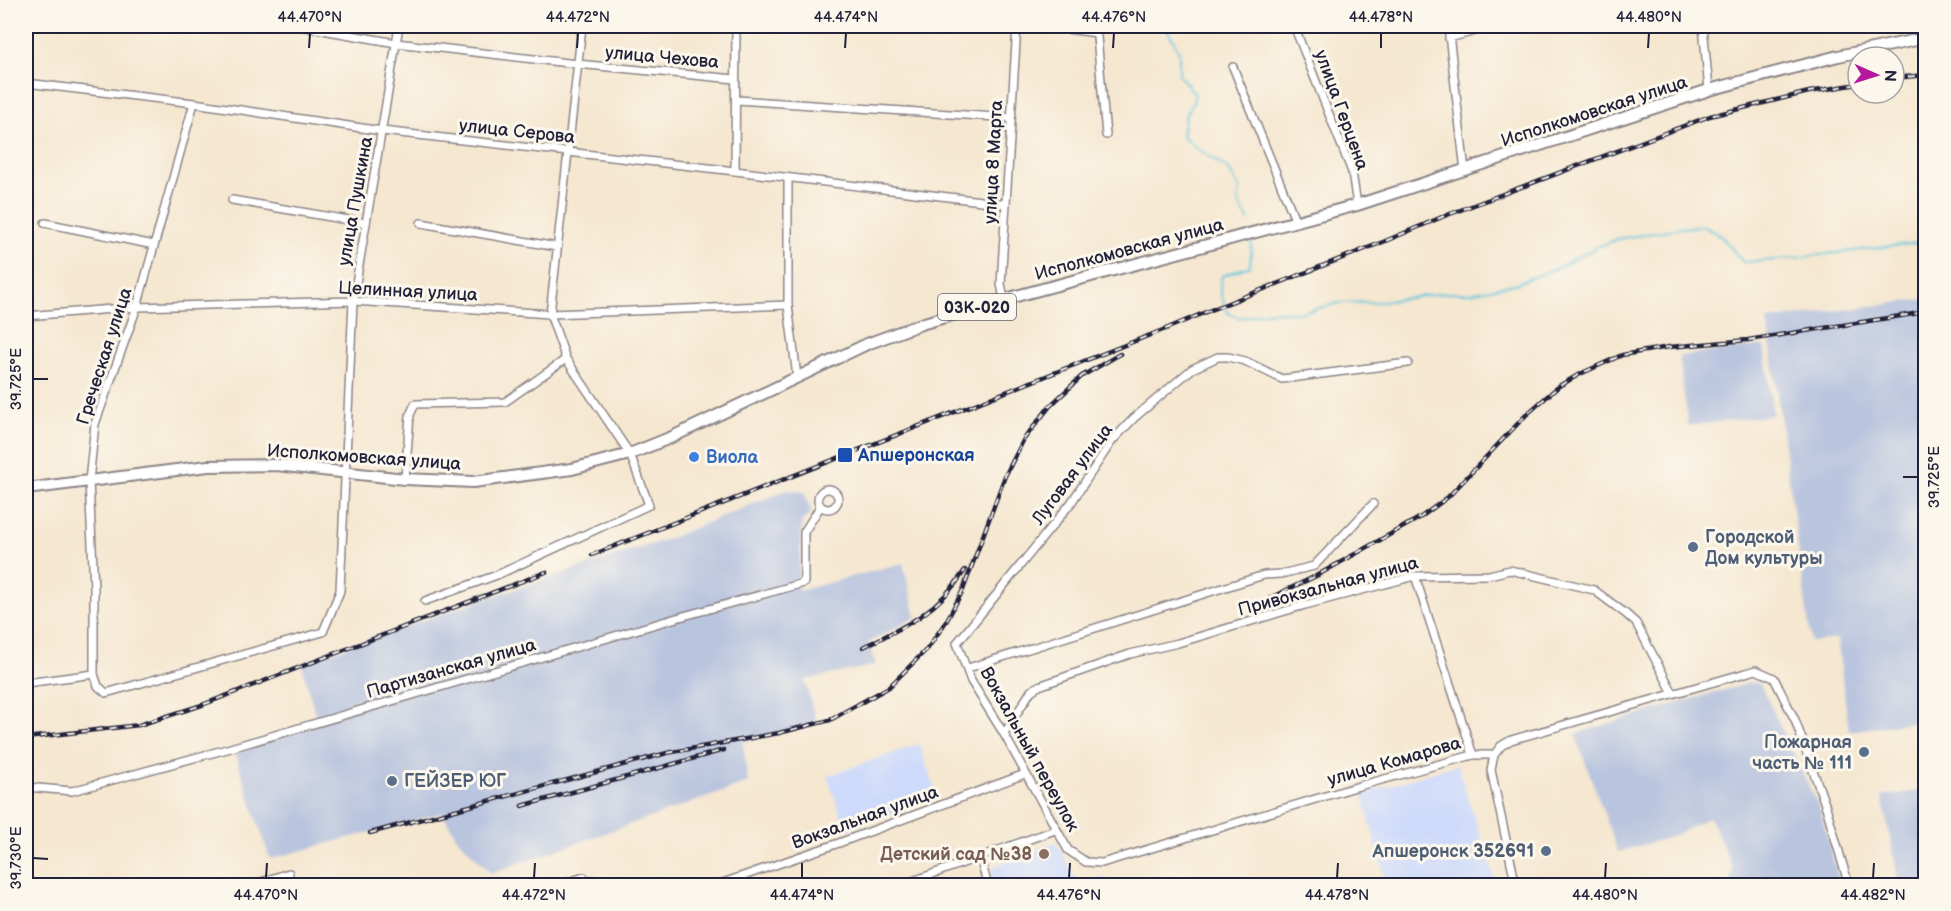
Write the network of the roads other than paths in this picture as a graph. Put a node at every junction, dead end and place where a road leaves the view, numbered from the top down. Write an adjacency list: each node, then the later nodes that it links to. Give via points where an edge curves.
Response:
1 (300, 26): 14 (street, улица Чехова)
2 (399, 26): 14 (street, улица Пушкина)
3 (582, 26): 15 (street)
4 (736, 26): 17 (street)
5 (1017, 26): 22 (street, улица 8 Марта)
6 (1044, 26): 11 (street)
7 (1294, 26): 31 (street, улица Герцена, via 1352,172)
8 (1448, 26): 12 (street)
9 (1494, 26): 12 (street)
10 (1703, 26): 19 (street)
11 (1097, 29): 24 (street)
12 (1449, 38): 27 (street)
13 (1926, 38): 19 (main road, Исполкомовская улица / 03К-020)
14 (396, 43): 15 (street, улица Чехова); 23 (street, улица Пушкина)
15 (578, 64): 17 (street, улица Чехова); 25 (street)
16 (1233, 67): 32 (street)
17 (735, 79): 20 (street)
18 (26, 83): 21 (street, улица Серова)
19 (1708, 90): 27 (main road, Исполкомовская улица / 03К-020)
20 (736, 100): 22 (street); 26 (street)
21 (194, 103): 23 (street, улица Серова); 36 (street, Греческая улица)
22 (1011, 118): 30 (street, улица 8 Марта)
23 (382, 131): 25 (street, улица Серова); 34 (street, улица Пушкина)
24 (1106, 135)
25 (567, 152): 26 (street, улица Серова); 37 (street)
26 (735, 171): 28 (street, улица Серова)
27 (1465, 171): 31 (main road, Исполкомовская улица / 03К-020)
28 (788, 178): 30 (street, улица Серова); 40 (street)
29 (232, 200): 34 (street)
30 (1006, 204): 38 (street, улица 8 Марта, via 1001,284)
31 (1357, 206): 32 (main road, Исполкомовская улица / 03К-020)
32 (1296, 222): 38 (main road, Исполкомовская улица / 03К-020)
33 (45, 223): 36 (street)
34 (366, 223): 39 (street, улица Пушкина)
35 (421, 223): 37 (street)
36 (154, 245): 41 (street, Греческая улица)
37 (557, 248): 42 (street)
38 (1004, 299): 46 (main road, Исполкомовская улица / 03К-020, via 867,344)
39 (353, 302): 41 (street, Целинная улица); 42 (street, Целинная улица); 48 (street, улица Пушкина)
40 (788, 304): 42 (street, Целинная улица); 46 (street)
41 (137, 307): 43 (street, Целинная улица); 50 (street, Греческая улица, via 95,424)
42 (550, 314): 44 (street)
43 (26, 315)
44 (566, 359): 47 (street); 49 (street, via 506,402 415,404 410,415)
45 (1408, 363): 56 (street, Луговая улица, via 1282,379 1228,357 1218,357 1192,369 1113,441 1071,503)
46 (797, 377): 47 (main road, Исполкомовская улица / 03К-020)
47 (630, 454): 49 (main road, Исполкомовская улица / 03К-020, via 572,469 473,482); 55 (street, via 649,505 497,576)
48 (346, 473): 49 (main road, Исполкомовская улица / 03К-020); 50 (main road, Исполкомовская улица / 03К-020, via 276,465 208,466); 58 (street, улица Пушкина, via 340,591 323,632 106,693 98,686)
49 (405, 479)
50 (89, 481): 51 (main road, Исполкомовская улица / 03К-020); 58 (street, Греческая улица)
51 (26, 489)
52 (1373, 504): 57 (street, Привокзальная улица, via 1314,566 1264,575)
53 (820, 507): 65 (street, Партизанская улица, via 804,532 804,583 72,791)
54 (1415, 576): 60 (street, Привокзальная улица, via 1489,575 1510,570 1594,590 1636,623); 61 (street, Привокзальная улица, via 1178,644 1130,654 1039,686); 62 (street)
55 (425, 601)
56 (957, 643): 57 (street, Вокзальный переулок)
57 (968, 668): 61 (street, Вокзальный переулок, via 971,681)
58 (94, 674): 59 (street)
59 (26, 683)
60 (1673, 693): 63 (street, via 1511,740); 77 (street, via 1756,670 1774,678 1807,753)
61 (1004, 734): 64 (street, Вокзальный переулок)
62 (1473, 755): 63 (street, улица Комарова); 68 (street, улица Комарова, via 1102,862)
63 (1494, 755): 76 (street, via 1491,770)
64 (1025, 774): 66 (street, Вокзальный переулок); 73 (street, Вокзальная улица)
65 (26, 787)
66 (1055, 830): 67 (street); 68 (street, Вокзальный переулок, via 1068,850)
67 (980, 858): 74 (street); 75 (street)
68 (1086, 862)
69 (289, 873): 71 (street)
70 (584, 877): 72 (street)
71 (249, 885)
72 (556, 885)
73 (714, 885)
74 (899, 885)
75 (988, 885)
76 (1516, 885)
77 (1849, 885)

